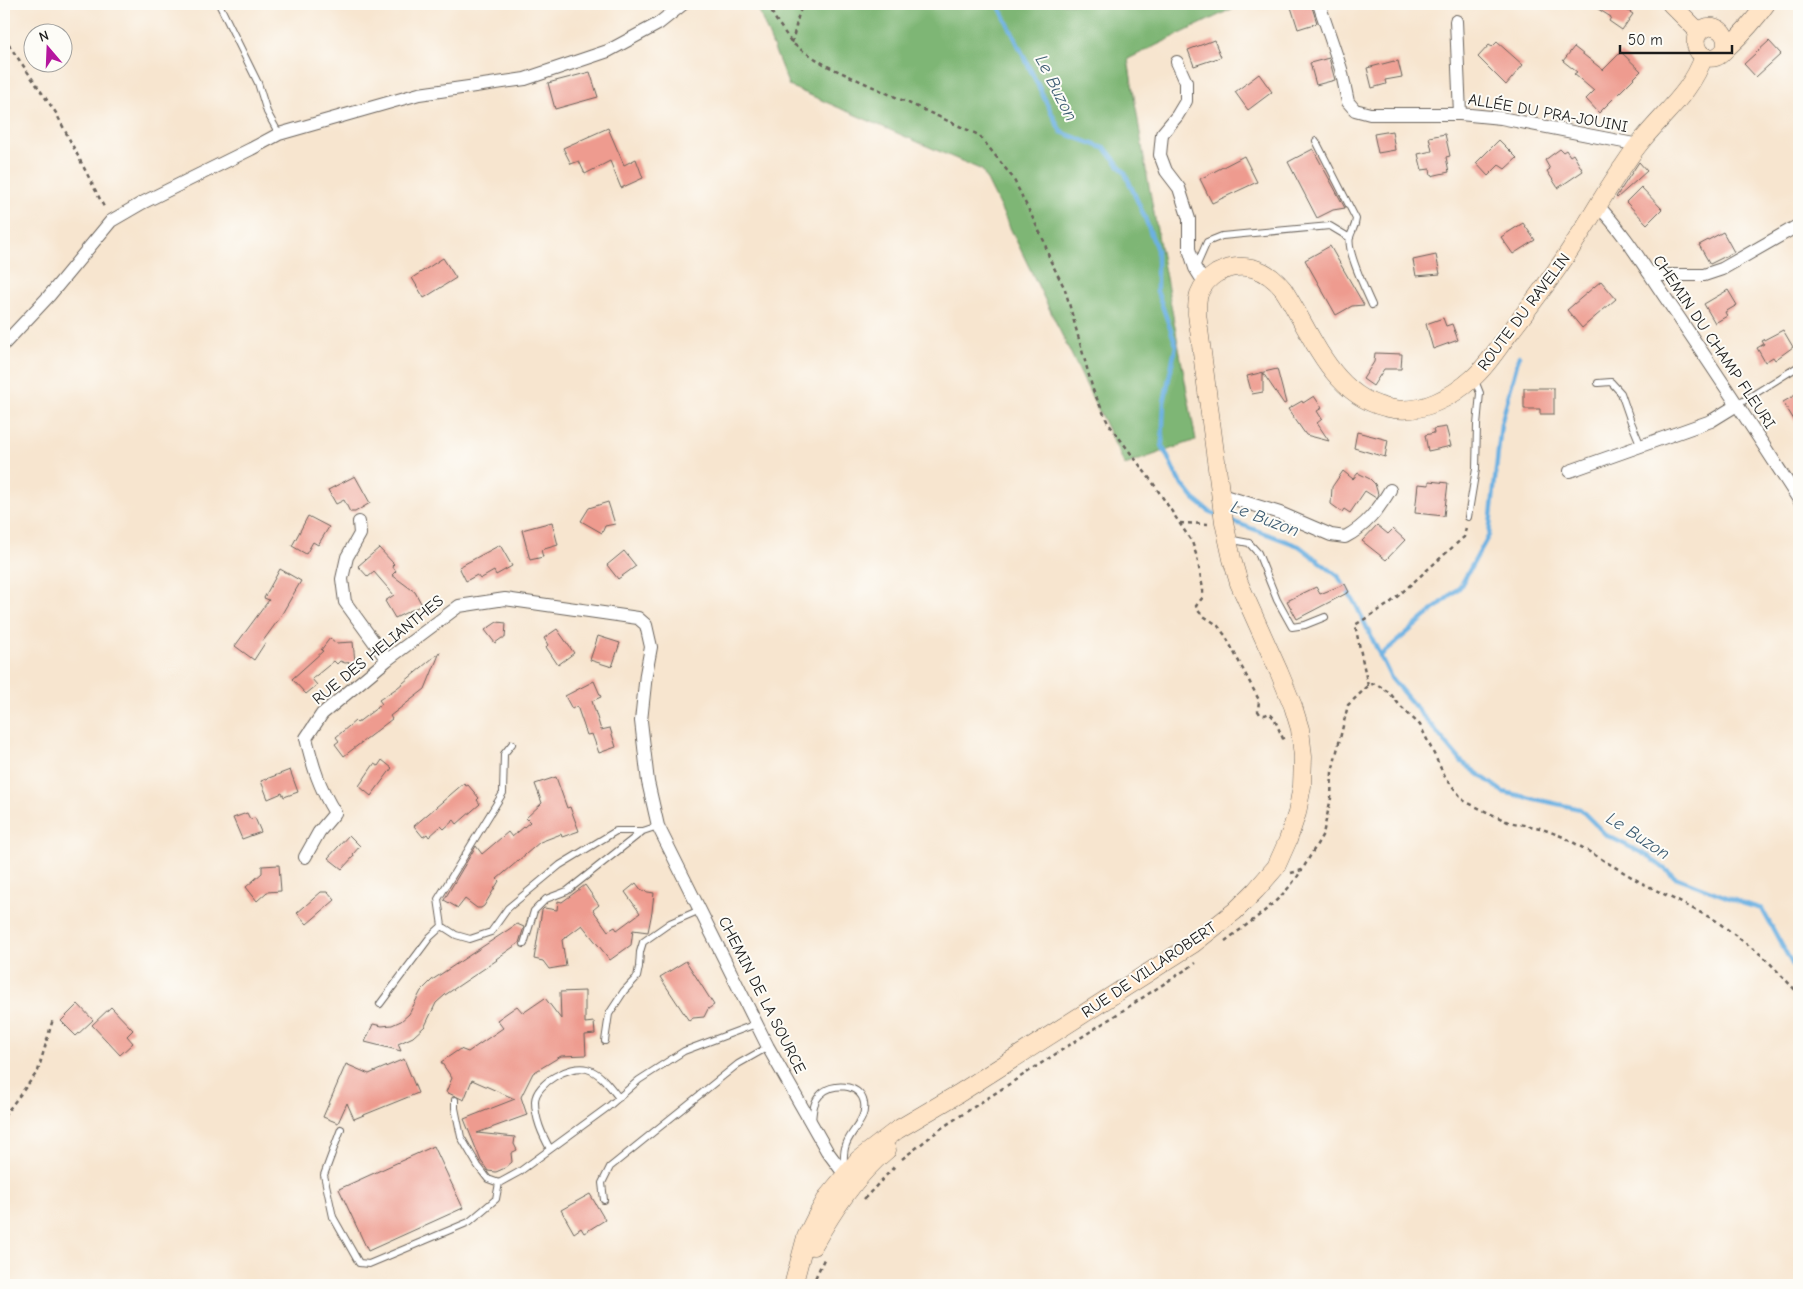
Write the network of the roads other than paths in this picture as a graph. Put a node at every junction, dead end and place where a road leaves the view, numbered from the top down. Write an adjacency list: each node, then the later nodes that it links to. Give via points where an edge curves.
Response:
1 (219, 4): 14 (lane)
2 (684, 4): 14 (street, via 658,24 608,51 525,79 419,94)
3 (1319, 4): 13 (street, ALLÉE DU PRA-JOUINI, via 1341,69 1348,102 1355,110 1370,114)
4 (1671, 4): 9 (main road)
5 (1766, 4): 7 (main road)
6 (1456, 21): 13 (street)
7 (1752, 21): 8 (main road); 10 (main road)
8 (1718, 28): 9 (main road, via 1708,27); 10 (main road, via 1726,39)
9 (1699, 32): 11 (main road, via 1697,50)
10 (1725, 49): 11 (main road, via 1714,58)
11 (1704, 56): 16 (main road, ROUTE DU RAVELIN, via 1688,89)
12 (1177, 62): 20 (street, via 1186,82 1186,101 1162,134 1160,155 1178,188 1189,219 1189,249)
13 (1460, 114): 16 (street, ALLÉE DU PRA-JOUINI, via 1501,118)
14 (279, 134): 24 (street, via 111,221)
15 (1316, 141): 19 (lane, via 1356,219)
16 (1639, 145): 17 (main road, ROUTE DU RAVELIN)
17 (1597, 205): 21 (street, CHEMIN DU CHAMP FLEURI); 26 (main road, ROUTE DU RAVELIN, via 1555,273)
18 (1799, 225): 21 (street, via 1722,269 1704,275)
19 (1350, 238): 20 (lane, via 1330,226 1222,236 1207,242); 23 (lane, via 1353,258)
20 (1195, 268): 22 (street)
21 (1648, 272): 28 (street, CHEMIN DU CHAMP FLEURI)
22 (1205, 284): 26 (main road, ROUTE DU RAVELIN, via 1225,269 1246,266 1265,272 1290,300 1331,370 1352,390 1379,405 1394,409 1422,407 1437,402); 34 (main road, via 1199,294 1197,314)
23 (1372, 305)
24 (4, 344)
25 (1799, 366): 28 (lane)
26 (1474, 377): 33 (lane, via 1480,392 1476,469)
27 (1598, 383): 29 (lane, via 1612,382 1621,393)
28 (1737, 405): 29 (street, via 1711,421); 32 (street, CHEMIN DU CHAMP FLEURI)
29 (1642, 446): 30 (street)
30 (1570, 472)
31 (1390, 490): 34 (street, via 1360,528 1345,537 1331,535 1280,513)
32 (1799, 500)
33 (1468, 517)
34 (1224, 518): 36 (lane, via 1258,553 1292,627); 49 (main road, RUE DE VILLAROBERT, via 1239,583 1279,672 1300,729 1302,786 1297,814 1276,867 1235,910 1193,944)
35 (360, 522): 37 (street, via 360,534 347,557 342,578 345,602)
36 (1325, 617)
37 (388, 660): 39 (street, RUE DES HELIANTHES, via 459,606 478,602 505,599 638,618 646,625 651,647 641,721 648,782); 41 (street, RUE DES HELIANTHES, via 322,714 306,738 322,792 334,813)
38 (512, 744): 43 (lane, via 504,754 503,793 438,899)
39 (658, 826): 40 (lane); 42 (street, CHEMIN DE LA SOURCE)
40 (643, 831): 43 (lane, via 616,831 560,865 508,908 491,932 470,939 456,936); 44 (lane, via 567,891 546,899 534,911)
41 (305, 857)
42 (700, 910): 46 (street, CHEMIN DE LA SOURCE); 47 (lane, via 670,923 644,942 637,977 609,1014)
43 (442, 926): 45 (lane, via 430,937)
44 (524, 944)
45 (380, 1004)
46 (756, 1024): 48 (street, CHEMIN DE LA SOURCE); 50 (lane, via 684,1051 639,1080)
47 (604, 1041)
48 (768, 1047): 52 (street, CHEMIN DE LA SOURCE); 58 (lane, via 738,1064 610,1167 602,1183)
49 (958, 1094): 55 (main road, RUE DE VILLAROBERT, via 897,1130); 57 (main road, RUE DE VILLAROBERT, via 880,1156)
50 (619, 1098): 54 (lane); 54 (lane, via 603,1078 586,1069 565,1071 546,1082 535,1099 538,1126)
51 (456, 1100): 56 (lane, via 461,1136 488,1180)
52 (812, 1124): 55 (street, CHEMIN DE LA SOURCE); 55 (lane, via 814,1106 828,1089 845,1086 860,1094 864,1102 863,1111 860,1125 845,1148)
53 (341, 1129): 56 (lane, via 324,1175 333,1217 358,1263 369,1264 469,1222 496,1199)
54 (550, 1149): 56 (lane)
55 (845, 1175): 57 (street); 59 (main road, RUE DE VILLAROBERT, via 828,1196 806,1237)
56 (499, 1183)
57 (842, 1199): 59 (main road, RUE DE VILLAROBERT)
58 (604, 1200)
59 (793, 1284)

